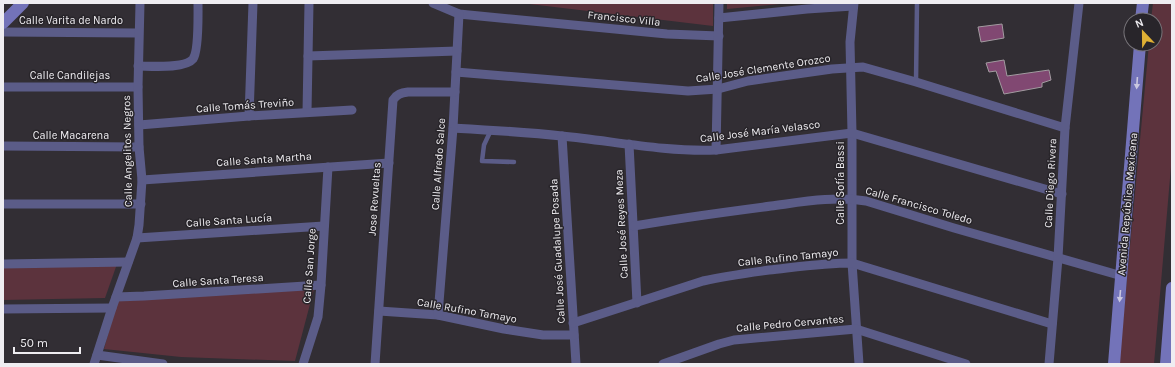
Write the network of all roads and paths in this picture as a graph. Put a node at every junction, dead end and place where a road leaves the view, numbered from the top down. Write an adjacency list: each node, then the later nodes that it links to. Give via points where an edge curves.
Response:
1 (23, 3): 13 (main road)
2 (140, 3): 15 (street, Calle Angelitos Negros)
3 (198, 3): 20 (street, via 197,49 193,60 174,66)
4 (253, 3): 30 (street)
5 (309, 3): 19 (street)
6 (434, 3): 11 (street, Francisco Villa)
7 (719, 3): 12 (street)
8 (917, 3): 23 (lane)
9 (1079, 3): 33 (street, Calle Diego Rivera)
10 (853, 4): 12 (street); 21 (street, Calle Sofía Bassi)
11 (459, 14): 16 (street, Francisco Villa, via 667,34); 17 (street, Calle Alfredo Salce)
12 (719, 18): 16 (street)
13 (3, 22)
14 (3, 32): 15 (street, Calle Varita de Nardo)
15 (138, 33): 20 (street, Calle Angelitos Negros)
16 (719, 36): 26 (street)
17 (457, 51): 19 (street); 22 (street, Calle Alfredo Salce)
18 (1139, 52): 56 (main road, Avenida República Mexicana, one-way to 56)
19 (308, 56): 29 (street)
20 (138, 66): 25 (street, Calle Angelitos Negros)
21 (851, 67): 23 (street, Calle José Clemente Orozco, via 863,67); 26 (street, Calle José Clemente Orozco, via 748,81); 35 (street, Calle Sofía Bassi)
22 (456, 72): 26 (street, Calle José Clemente Orozco, via 663,90); 27 (street, Calle Alfredo Salce)
23 (916, 82): 33 (street, Calle José Clemente Orozco)
24 (3, 87): 25 (street, Calle Candilejas)
25 (138, 88): 31 (street, Calle Angelitos Negros)
26 (718, 89): 40 (street)
27 (455, 92): 32 (street, Calle Alfredo Salce); 42 (street, Jose Revueltas, via 408,92 396,95 392,107)
28 (352, 110): 29 (street, Calle Tomás Treviño)
29 (307, 112): 30 (street, Calle Tomás Treviño)
30 (249, 116): 31 (street, Calle Tomás Treviño)
31 (139, 125): 39 (street, Calle Angelitos Negros)
32 (453, 128): 34 (street, Calle José María Velasco); 64 (street, Calle Alfredo Salce)
33 (1065, 128): 45 (street, Calle Diego Rivera)
34 (491, 130): 36 (street, Calle José María Velasco); 41 (lane, via 484,145 482,161)
35 (852, 133): 40 (street, Calle José María Velasco); 45 (street, Calle José María Velasco); 46 (street, Calle Sofía Bassi)
36 (562, 136): 37 (street, Calle José María Velasco); 65 (street, Calle José Guadalupe Posada)
37 (629, 144): 40 (street, Calle José María Velasco, via 672,149); 50 (street, Calle José Reyes Meza)
38 (3, 146): 39 (street, Calle Macarena)
39 (139, 147): 44 (street, Calle Angelitos Negros)
40 (716, 150)
41 (514, 162)
42 (389, 163): 43 (street, Calle Santa Martha); 63 (street, Jose Revueltas)
43 (328, 167): 44 (street, Calle Santa Martha); 49 (street, Calle San Jorge)
44 (142, 180): 48 (street, Calle Angelitos Negros)
45 (1062, 194): 52 (street, Calle Diego Rivera)
46 (852, 199): 50 (street, Calle Francisco Toledo, via 750,208); 52 (street, Calle Francisco Toledo); 54 (street, Calle Sofía Bassi)
47 (3, 204): 48 (street)
48 (141, 204): 51 (street, Calle Angelitos Negros)
49 (324, 226): 51 (street, Calle Santa Lucía); 57 (street, Calle San Jorge)
50 (634, 226): 60 (street, Calle José Reyes Meza)
51 (137, 238): 53 (street, Calle Angelitos Negros)
52 (1058, 258): 56 (street, Calle Francisco Toledo); 66 (street, Calle Diego Rivera)
53 (128, 262): 55 (street); 59 (street, Calle Angelitos Negros)
54 (852, 263): 60 (street, Calle Rufino Tamayo, via 800,266 719,277); 66 (street, Calle Rufino Tamayo); 67 (street, Calle Sofía Bassi)
55 (3, 264)
56 (1122, 276): 80 (main road, Avenida República Mexicana, one-way to 80)
57 (321, 285): 59 (street, Calle Santa Teresa); 73 (street, Calle San Jorge, via 318,317)
58 (1172, 288): 69 (main road)
59 (116, 297): 61 (street, Calle Angelitos Negros)
60 (637, 303): 65 (street, Calle Rufino Tamayo)
61 (112, 308): 62 (street); 70 (street, Calle Angelitos Negros)
62 (3, 309)
63 (379, 311): 64 (street, Calle Rufino Tamayo); 74 (street, Jose Revueltas)
64 (438, 315): 68 (street, Calle Rufino Tamayo, via 537,335)
65 (573, 323): 68 (street, Calle José Guadalupe Posada)
66 (1052, 324): 79 (street, Calle Diego Rivera)
67 (856, 329): 76 (street, Calle Pedro Cervantes, via 734,340); 77 (street, Calle Sofía Bassi); 78 (street, Calle Pedro Cervantes)
68 (574, 334): 75 (street, Calle José Guadalupe Posada)
69 (1170, 338): 81 (main road)
70 (97, 355): 71 (street, Calle Angelitos Negros); 72 (street)
71 (94, 364)
72 (163, 364)
73 (303, 364)
74 (375, 364)
75 (576, 364)
76 (663, 364)
77 (859, 364)
78 (966, 364)
79 (1049, 364)
80 (1114, 364)
81 (1166, 364)

